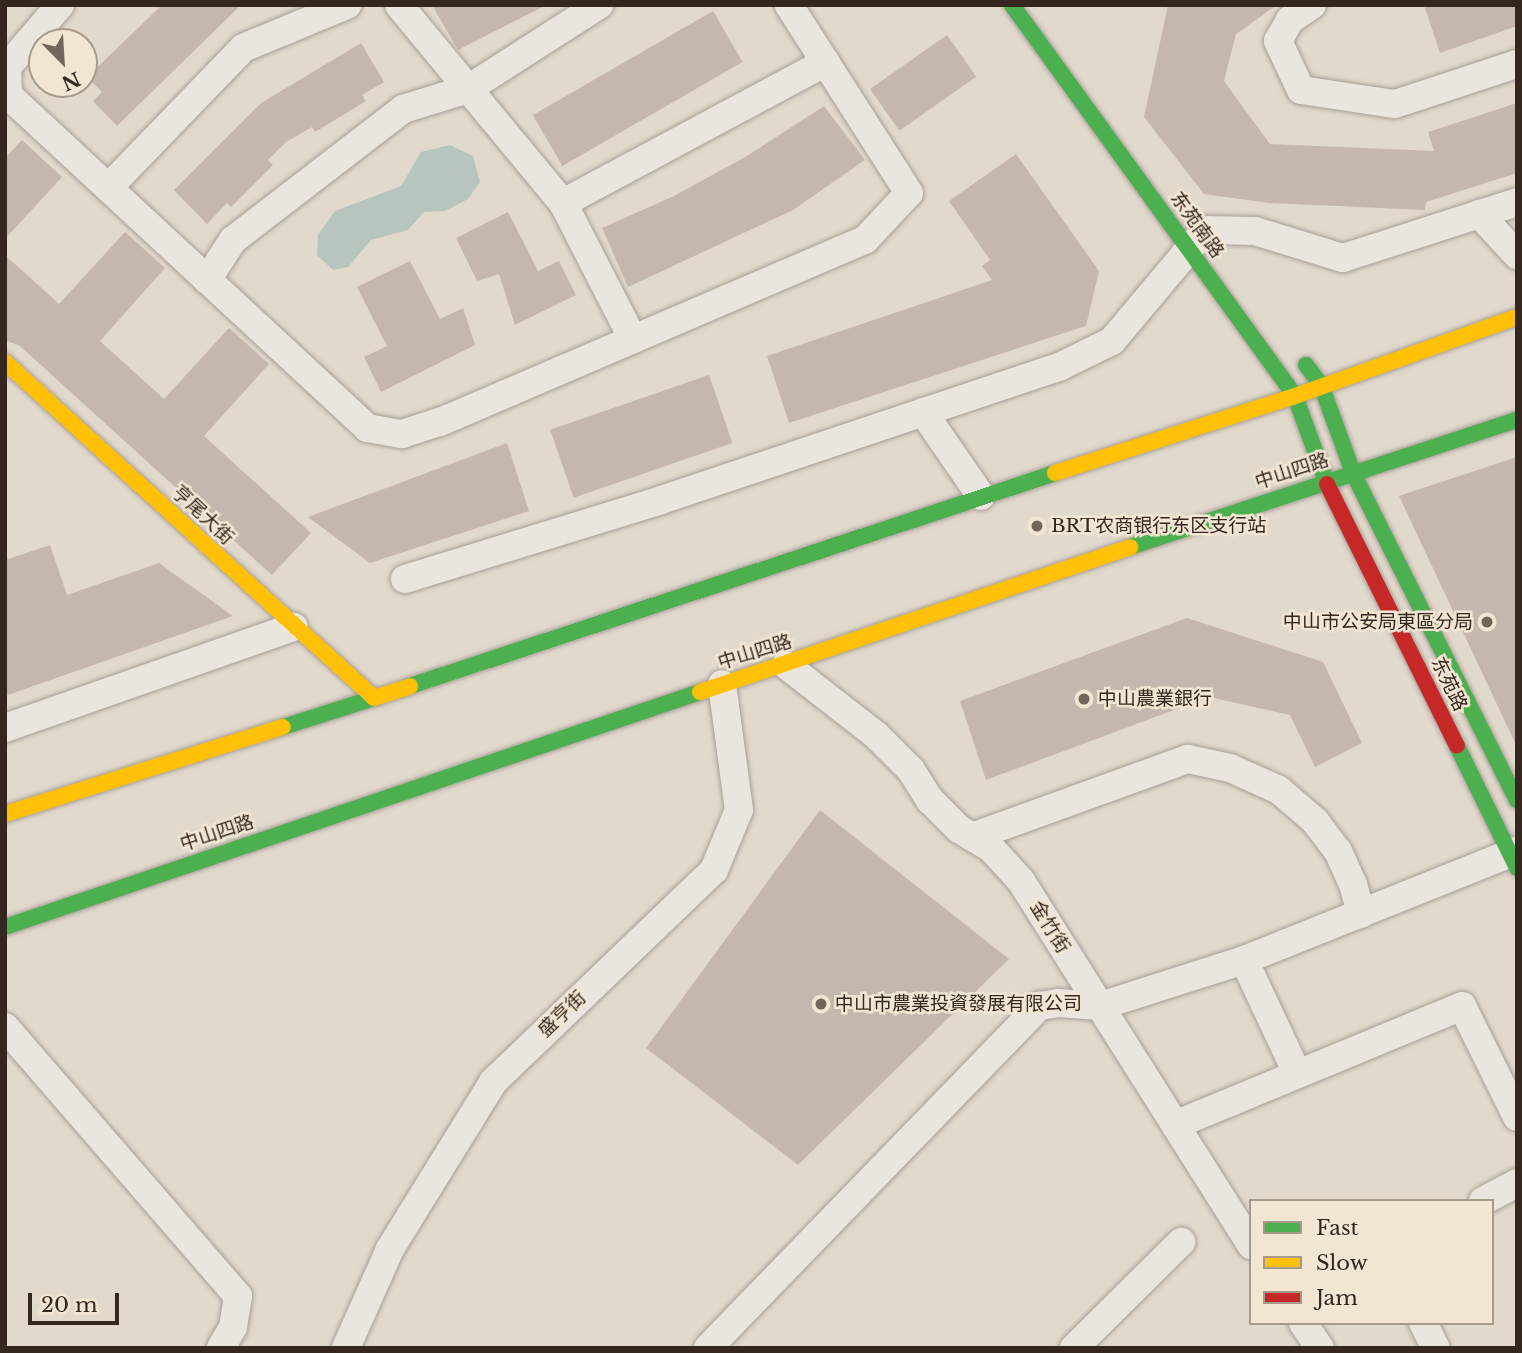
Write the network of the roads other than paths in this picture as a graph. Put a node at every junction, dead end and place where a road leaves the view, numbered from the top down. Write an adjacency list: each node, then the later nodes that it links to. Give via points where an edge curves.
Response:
1 (60, 5): 11 (street, via 8,67 8,95)
2 (347, 5): 11 (street, via 243,48)
3 (399, 5): 10 (street)
4 (599, 5): 10 (street)
5 (789, 5): 8 (street)
6 (1012, 5): 15 (main road, 东苑南路)
7 (1312, 5): 9 (street, via 1290,20 1278,41 1301,90 1395,104)
8 (826, 62): 13 (street); 19 (street, via 909,193 865,240)
9 (1517, 64)
10 (468, 89): 13 (street); 17 (street, via 403,109 233,240)
11 (108, 188): 17 (street)
12 (1517, 202): 14 (street)
13 (563, 203): 19 (street)
14 (1479, 214): 15 (street, via 1343,258 1255,231); 16 (street)
15 (1203, 237): 23 (main road, 东苑南路); 24 (street, via 1112,341 1059,367)
16 (1517, 255)
17 (207, 280): 19 (street, via 368,428 402,434)
18 (1517, 317): 22 (main road)
19 (633, 339)
20 (1296, 352): 22 (main road)
21 (5, 362): 30 (main road, 亨尾大街)
22 (1321, 385): 23 (main road); 26 (main road)
23 (1295, 396): 27 (main road, 东苑南路); 28 (main road)
24 (923, 412): 28 (street); 29 (street)
25 (1517, 420): 26 (main road, 中山四路)
26 (1354, 475): 27 (main road, 中山四路); 35 (main road, 东苑路)
27 (1325, 481): 31 (main road, 中山四路); 38 (main road, 东苑路)
28 (981, 496): 33 (main road)
29 (405, 579)
30 (294, 627): 33 (main road, 亨尾大街); 34 (street)
31 (786, 665): 32 (main road, 中山四路); 37 (street, 金竹街, via 876,735 911,770 930,800)
32 (722, 684): 40 (main road, 中山四路); 54 (street, 盛亨街, via 739,810 714,870 493,1082 390,1249)
33 (374, 698): 36 (main road)
34 (5, 728)
35 (1517, 800)
36 (5, 814)
37 (972, 837): 39 (street, via 1188,758 1230,768 1279,790 1315,821 1338,851); 42 (street, 金竹街, via 991,848 1021,881)
38 (1514, 858): 39 (street)
39 (1361, 914): 41 (street)
40 (5, 927)
41 (1244, 960): 42 (street); 44 (street)
42 (1100, 1006): 46 (street, 金竹街); 55 (street, via 1040,1006)
43 (5, 1027): 53 (street, via 238,1296 233,1327)
44 (1297, 1073): 45 (street, via 1462,1006); 46 (street)
45 (1517, 1117)
46 (1175, 1125): 50 (street, 金竹街)
47 (1517, 1184): 48 (street)
48 (1487, 1199)
49 (1181, 1242): 56 (street)
50 (1249, 1242)
51 (1304, 1325): 57 (street)
52 (1424, 1325): 58 (street)
53 (221, 1348)
54 (346, 1348)
55 (708, 1348)
56 (1074, 1348)
57 (1320, 1348)
58 (1436, 1348)

